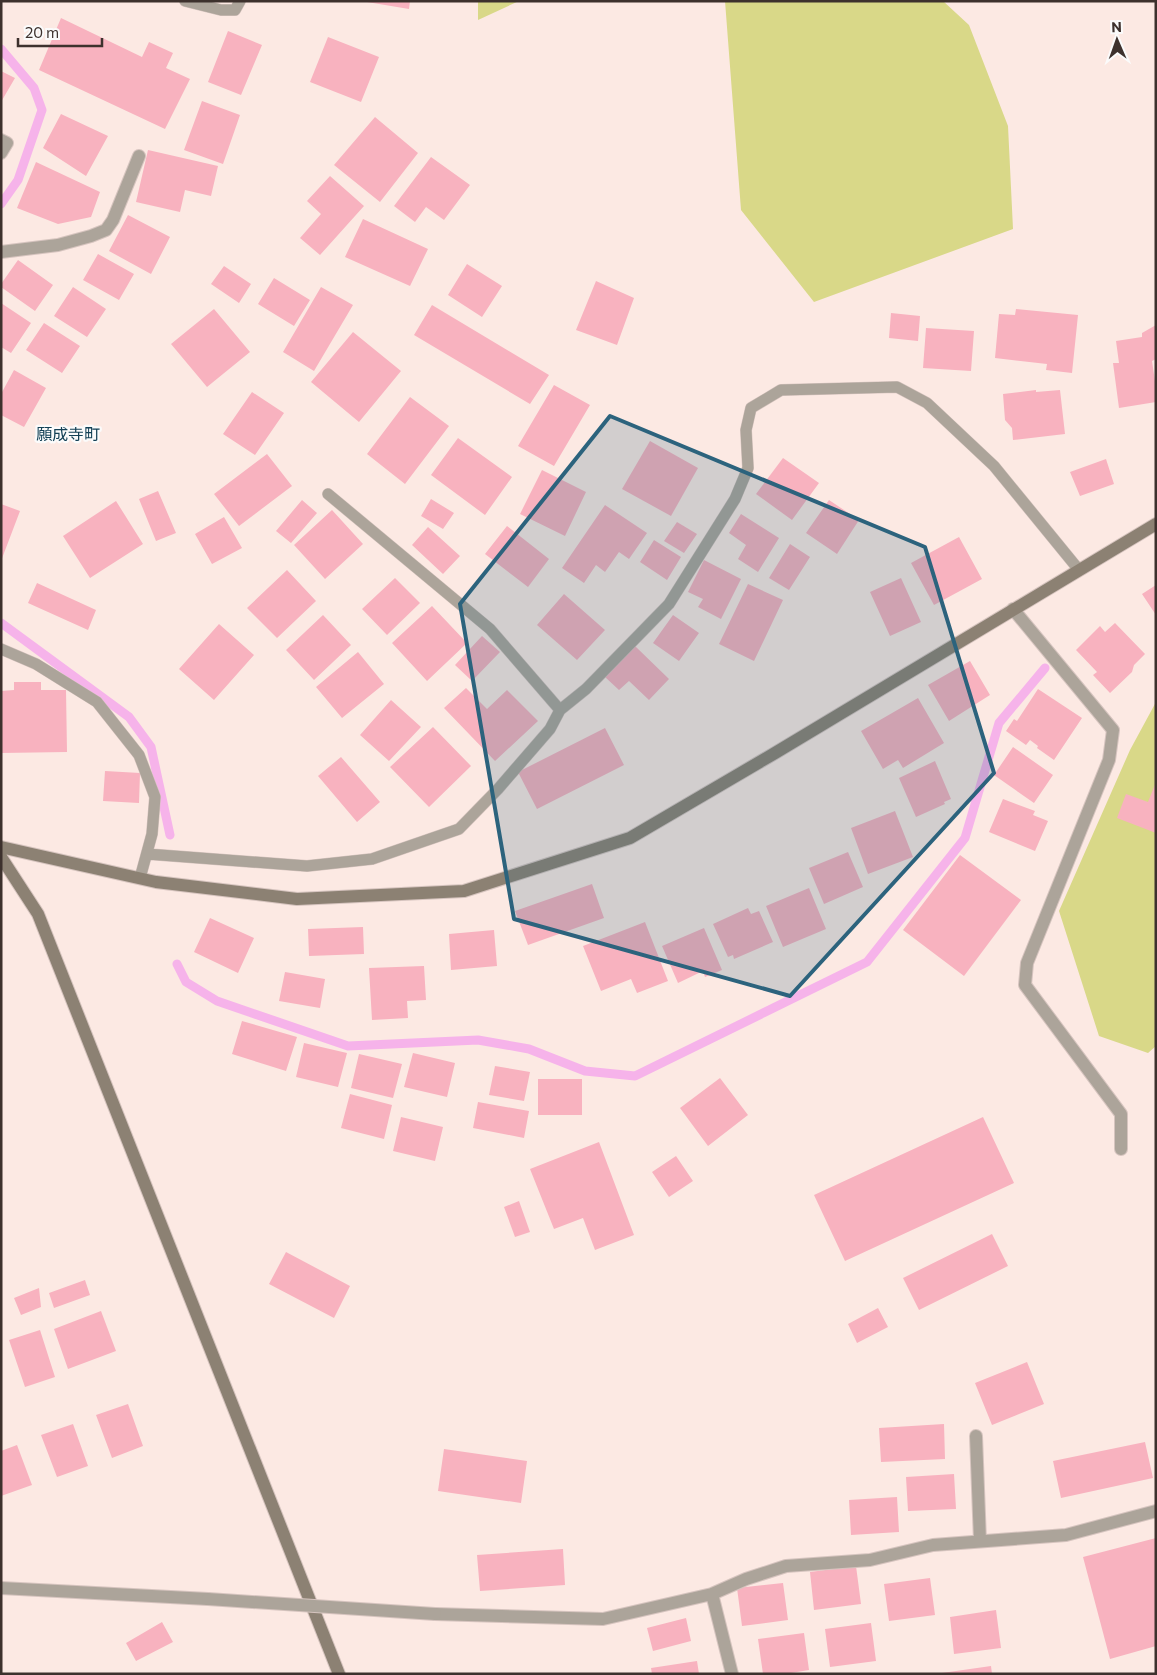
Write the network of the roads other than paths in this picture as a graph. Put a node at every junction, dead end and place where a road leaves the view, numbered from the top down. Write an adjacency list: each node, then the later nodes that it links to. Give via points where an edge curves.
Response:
1 (186, 1): 2 (lane, via 220,10 235,10)
2 (240, 1)
3 (1, 140): 4 (street, via 7,143)
4 (1, 153)
5 (139, 156): 6 (street, via 106,230 58,245)
6 (1, 252)
7 (328, 494): 12 (lane, via 490,629)
8 (1156, 524): 9 (street)
9 (1080, 570): 10 (street); 12 (lane, via 994,466 927,403 897,386 781,390 751,408 746,430 748,468 742,483 670,604 586,690)
10 (1013, 609): 16 (street, via 630,838 464,891 297,899); 17 (street, via 1113,730 1109,760 1027,963 1025,985 1121,1114)
11 (1, 649): 14 (lane, via 36,664 97,702 139,755 155,797)
12 (560, 710): 14 (lane, via 550,729 460,829 436,838 372,859 306,866)
13 (1, 847): 16 (street)
14 (147, 854): 16 (lane)
15 (1, 857): 23 (street, via 38,914)
16 (140, 878)
17 (1121, 1149)
18 (976, 1436): 20 (street)
19 (1156, 1511): 20 (street, via 1066,1534)
20 (980, 1541): 22 (street, via 933,1545 870,1560 786,1566)
21 (1, 1588): 22 (street, bridge, via 436,1614 602,1619)
22 (712, 1594): 24 (street)
23 (339, 1674)
24 (732, 1674)

